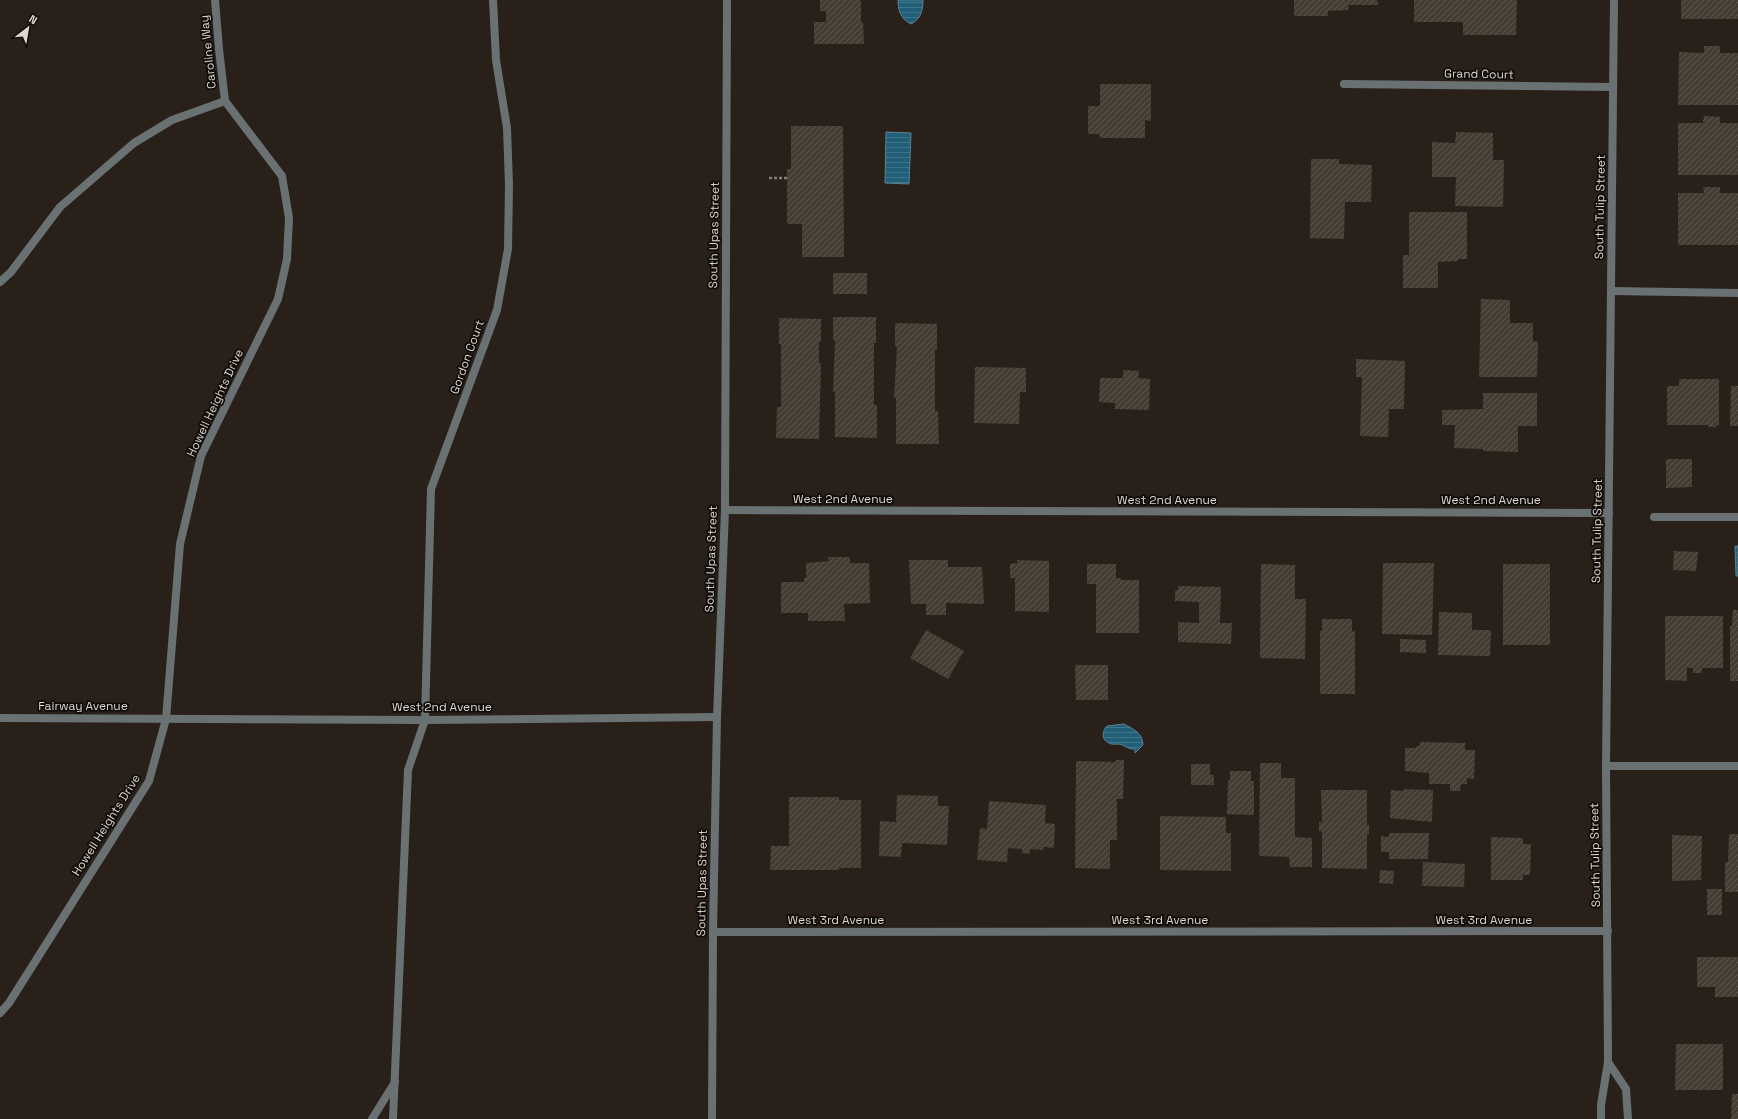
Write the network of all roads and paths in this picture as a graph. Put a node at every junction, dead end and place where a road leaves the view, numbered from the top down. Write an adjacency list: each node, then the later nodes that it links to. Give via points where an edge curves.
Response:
1 (215, 0): 7 (street, Caroline Way)
2 (493, 0): 20 (street, Gordon Court, via 496,60 507,128 508,249 497,310 431,489)
3 (727, 0): 13 (street, South Upas Street)
4 (1614, 0): 6 (street, South Tulip Street)
5 (1344, 84): 6 (street, Grand Court)
6 (1613, 88): 11 (street, South Tulip Street)
7 (225, 100): 10 (street, via 172,120 134,143 60,207); 19 (street, Howell Heights Drive, via 282,176 290,218 287,259 278,300 201,456 180,544)
8 (769, 178): 9 (path)
9 (787, 178)
10 (0, 282)
11 (1611, 291): 12 (street); 14 (street, South Tulip Street)
12 (1738, 293)
13 (725, 510): 14 (street, West 2nd Avenue); 17 (street, South Upas Street)
14 (1609, 513): 21 (street, South Tulip Street)
15 (1654, 517): 16 (street)
16 (1738, 517)
17 (717, 717): 20 (street, West 2nd Avenue); 24 (street, South Upas Street)
18 (0, 718): 19 (street, Fairway Avenue)
19 (166, 719): 20 (street, West 2nd Avenue); 25 (street, Howell Heights Drive, via 149,781 9,1003)
20 (425, 720): 27 (street, Gordon Court, via 408,770)
21 (1606, 766): 22 (street); 23 (street, South Tulip Street)
22 (1738, 766)
23 (1608, 931): 24 (street, West 3rd Avenue); 26 (street, South Tulip Street)
24 (713, 932): 30 (street, South Upas Street)
25 (0, 1013)
26 (1608, 1062): 31 (street, South Tulip Street); 32 (street, via 1626,1089)
27 (395, 1082): 28 (street); 29 (street, Gordon Court)
28 (372, 1119)
29 (393, 1119)
30 (712, 1119)
31 (1601, 1119)
32 (1628, 1119)

